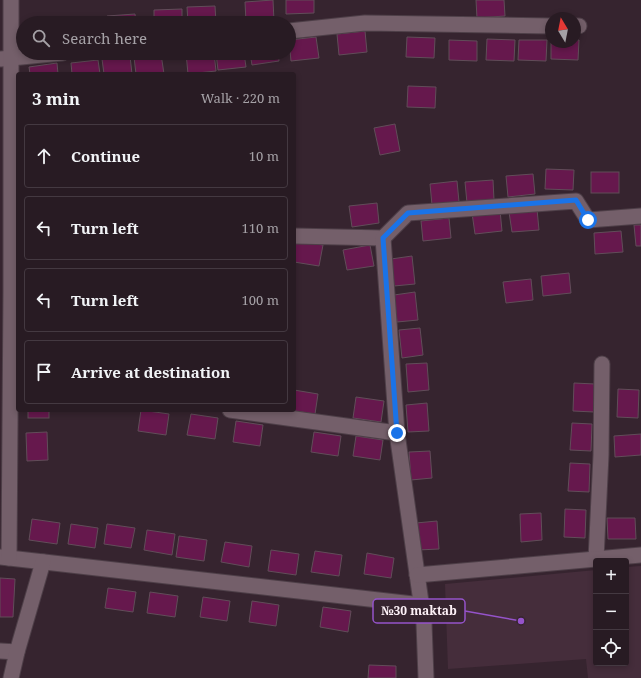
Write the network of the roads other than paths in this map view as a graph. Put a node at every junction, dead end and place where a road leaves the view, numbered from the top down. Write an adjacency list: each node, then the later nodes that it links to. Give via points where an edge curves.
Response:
1 (11, 0): 5 (street)
2 (545, 26): 3 (street, via 365,23)
3 (296, 30)
4 (16, 57): 5 (street)
5 (5, 58): 6 (street)
6 (10, 209): 11 (street)
7 (641, 216): 9 (street, via 588,220 576,200 408,213)
8 (296, 236): 9 (street)
9 (383, 238): 13 (street)
10 (602, 364): 16 (street)
11 (5, 376): 15 (street)
12 (245, 412): 13 (street)
13 (397, 433): 20 (street)
14 (641, 555): 17 (street)
15 (4, 558): 19 (street)
16 (596, 558)
17 (607, 558)
18 (593, 559): 20 (street)
19 (43, 562): 21 (street); 23 (street)
20 (417, 575): 21 (street)
21 (422, 605): 25 (street)
22 (0, 651): 23 (street)
23 (17, 652): 24 (street)
24 (11, 678)
25 (426, 678)

